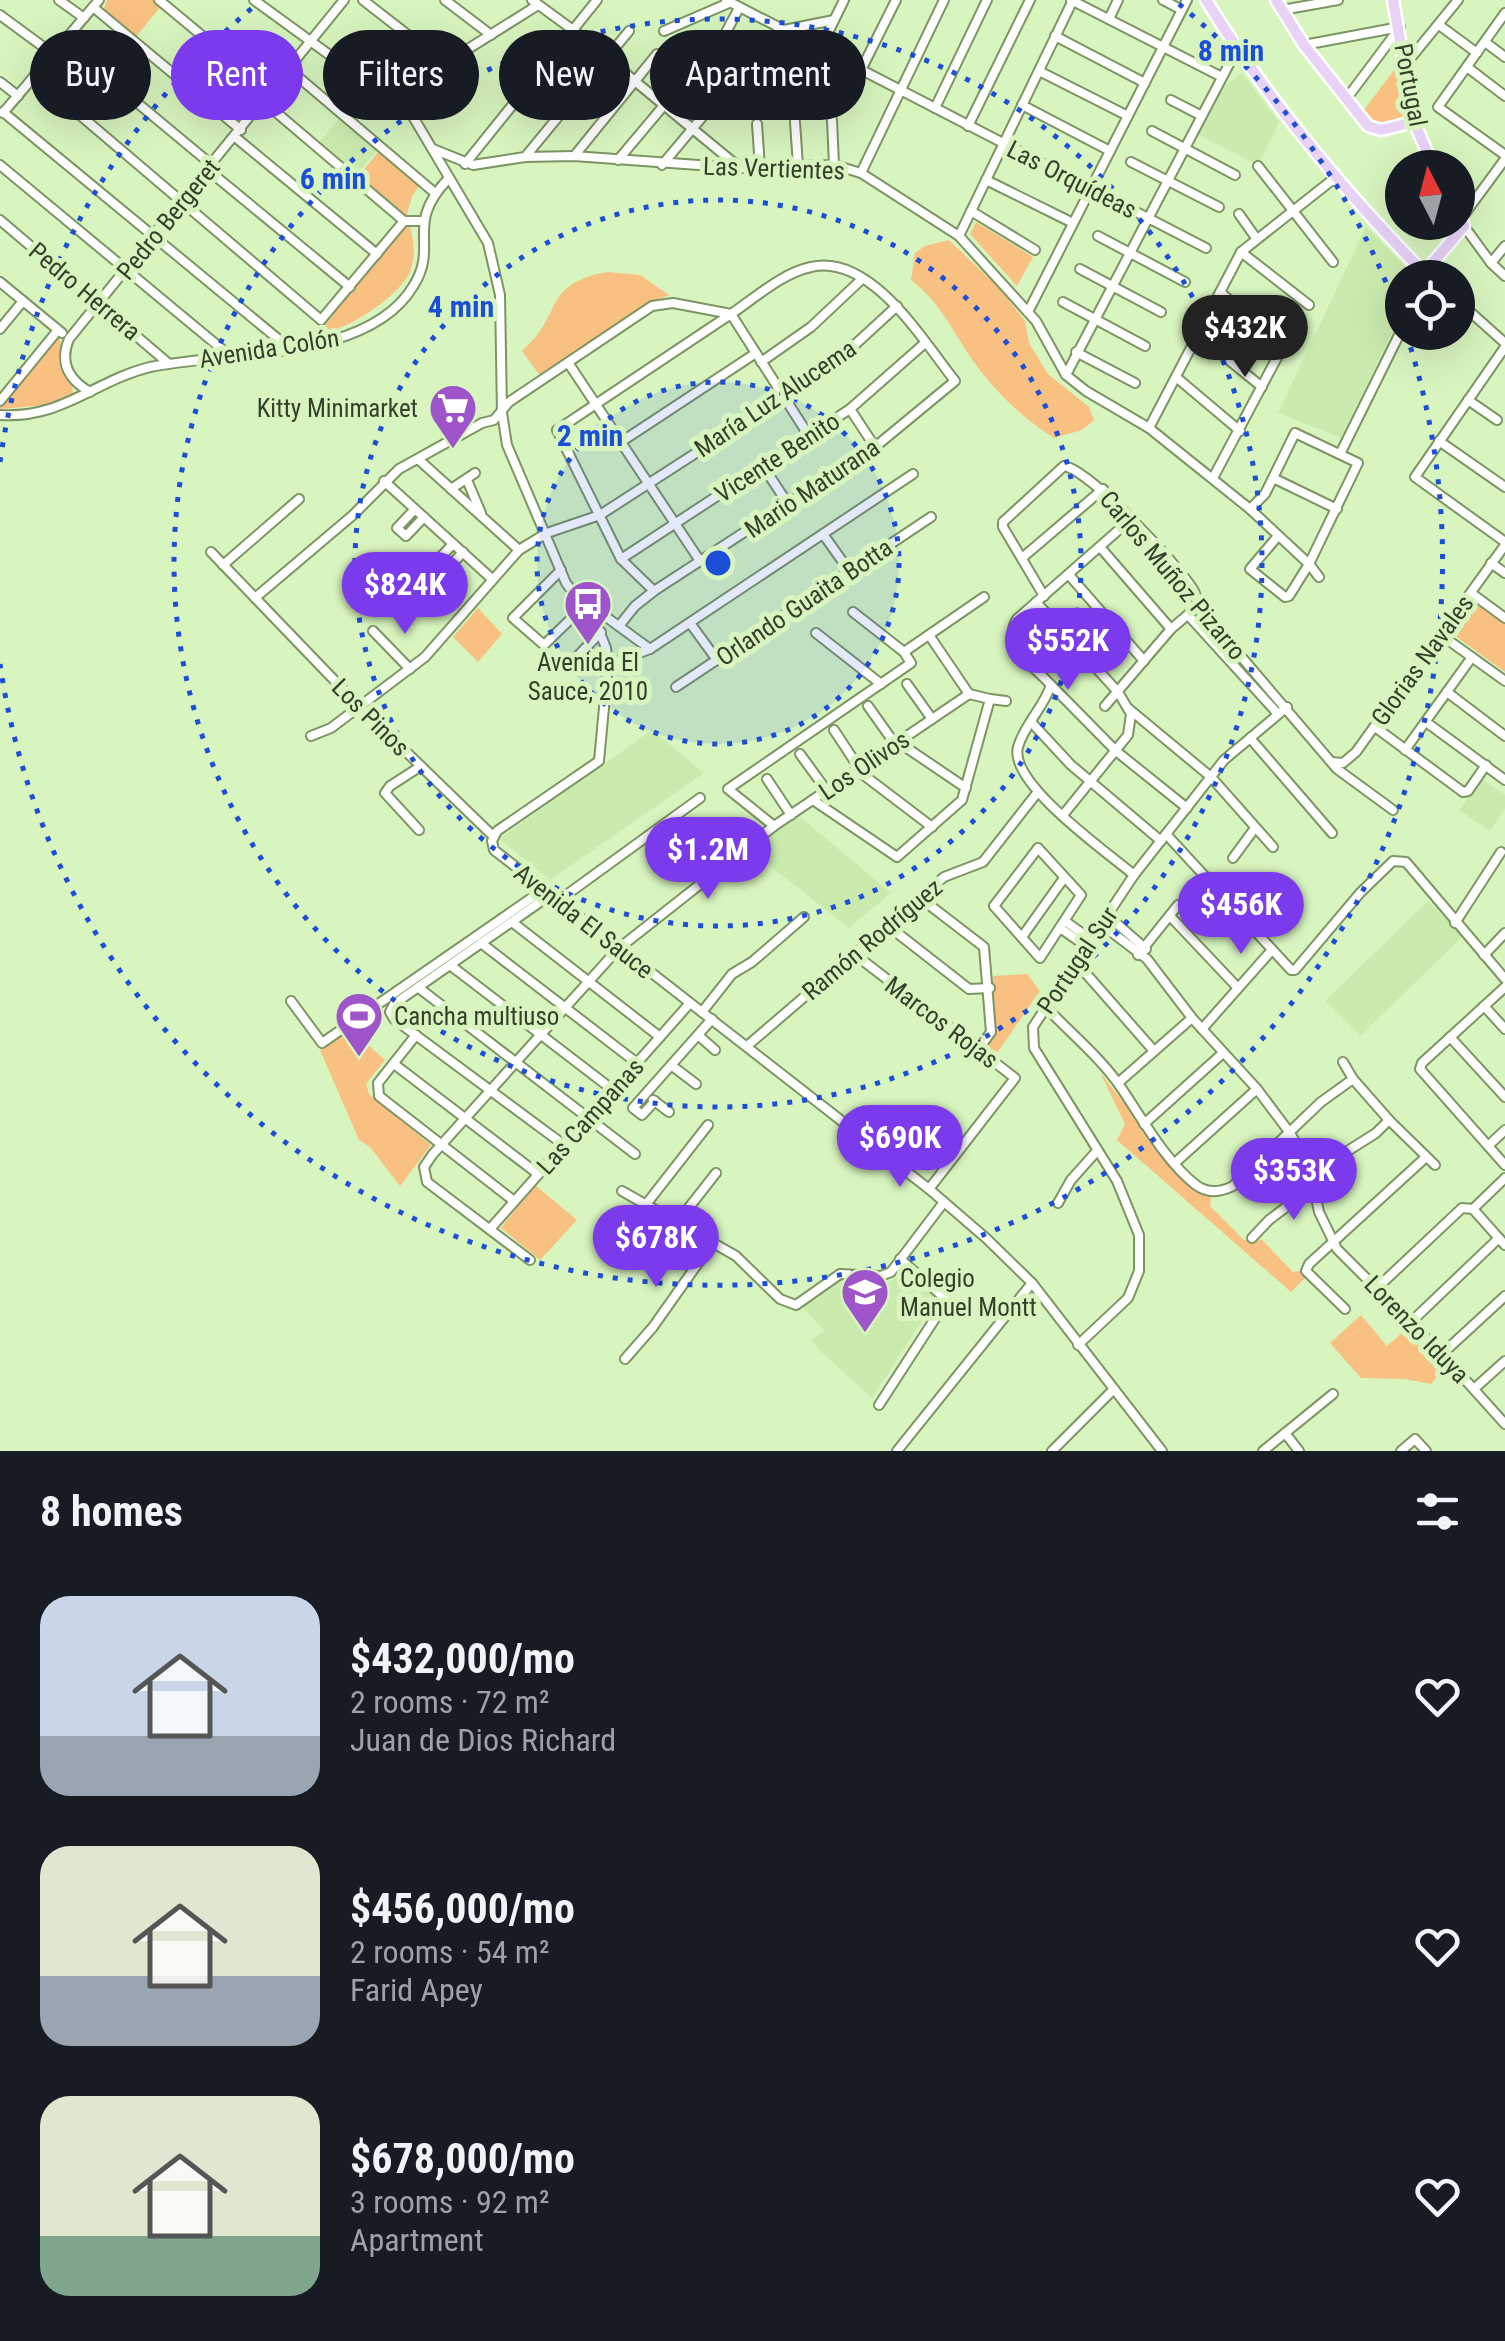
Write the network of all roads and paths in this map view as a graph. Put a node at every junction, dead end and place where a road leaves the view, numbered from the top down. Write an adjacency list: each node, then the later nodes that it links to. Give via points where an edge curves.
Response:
1 (59, 0): 30 (street)
2 (158, 0): 37 (street)
3 (254, 0): 27 (street)
4 (278, 0): 27 (street)
5 (344, 0): 46 (street, Pedro Bergeret)
6 (363, 0): 38 (street)
7 (446, 0): 43 (street)
8 (597, 0): 39 (street)
9 (844, 0): 32 (street)
10 (896, 0): 56 (street)
11 (944, 0): 69 (street)
12 (987, 0): 76 (street)
13 (1030, 0): 94 (street)
14 (1072, 0): 31 (street); 44 (street)
15 (1118, 0): 31 (street)
16 (1163, 0): 26 (street)
17 (1188, 0): 26 (street)
18 (1206, 0): 52 (main road)
19 (1338, 0): 25 (street)
20 (1393, 0): 34 (main road, Portugal)
21 (1458, 0): 33 (street)
22 (535, 2): 39 (street); 43 (street)
23 (732, 2): 35 (street, Las Orquídeas); 40 (street); 41 (street)
24 (96, 3): 30 (street); 97 (street)
25 (1279, 5): 49 (main road)
26 (1182, 10): 50 (street)
27 (270, 11): 46 (street)
28 (1505, 13): 47 (street)
29 (0, 15): 45 (street)
30 (84, 18): 36 (street)
31 (1109, 19): 50 (street)
32 (834, 20): 35 (street); 42 (street)
33 (1438, 25): 53 (street); 58 (street)
34 (1400, 27): 49 (street); 58 (main road, Portugal); 73 (street)
35 (781, 29)
36 (74, 30)
37 (194, 30)
38 (401, 30)
39 (573, 30)
40 (666, 30)
41 (722, 30)
42 (829, 30)
43 (491, 35): 48 (street)
44 (1056, 36): 60 (street); 68 (street)
45 (30, 37)
46 (313, 42): 51 (street); 54 (street, Pedro Bergeret)
47 (1485, 42): 53 (street); 55 (street)
48 (479, 43)
49 (1304, 45): 73 (main road)
50 (1164, 47): 63 (street); 68 (street)
51 (323, 49)
52 (1236, 49): 63 (street); 119 (main road)
53 (1477, 52): 59 (street)
54 (303, 54)
55 (1505, 57)
56 (866, 60)
57 (650, 63): 66 (street)
58 (1405, 65): 92 (main road, Portugal)
59 (1467, 67): 72 (street); 105 (street, via 1438,107)
60 (1039, 71): 75 (street); 79 (street)
61 (866, 73): 69 (street, Las Orquídeas)
62 (630, 76): 66 (street)
63 (1220, 76): 80 (street)
64 (30, 81): 71 (street)
65 (303, 81): 124 (street)
66 (636, 81): 70 (street); 103 (street)
67 (0, 82): 71 (street)
68 (1145, 83): 79 (street)
69 (900, 91): 76 (street, Las Orquídeas); 117 (street)
70 (650, 93)
71 (18, 96): 77 (street)
72 (1505, 96)
73 (1347, 98): 92 (main road, via 1374,130)
74 (1171, 100): 80 (street)
75 (1022, 105): 98 (street); 102 (street)
76 (934, 108): 94 (street, Las Orquídeas)
77 (2, 114): 136 (street)
78 (151, 116): 114 (street)
79 (1128, 116): 102 (street)
80 (1200, 116): 99 (street)
81 (86, 120): 126 (street)
82 (249, 120): 97 (street, Pedro Bergeret)
83 (285, 120): 133 (street)
84 (415, 120): 100 (street)
85 (500, 120): 108 (street)
86 (556, 120): 104 (street)
87 (651, 120): 106 (street)
88 (683, 120): 95 (street)
89 (701, 120): 95 (street)
90 (832, 120): 112 (street)
91 (794, 122): 111 (street)
92 (1414, 122): 101 (main road, Portugal)
93 (757, 124): 116 (street)
94 (968, 126): 98 (street, Las Orquídeas)
95 (694, 129): 110 (street); 115 (street)
96 (1152, 131): 99 (street)
97 (238, 133): 114 (street, Pedro Bergeret); 146 (street)
98 (1004, 144): 121 (street); 123 (street, Las Orquídeas)
99 (1184, 147): 118 (street); 122 (street)
100 (433, 149): 108 (street); 120 (street)
101 (1426, 150)
102 (1110, 151): 123 (street)
103 (574, 156): 104 (street, Las Vertientes); 106 (street, Las Vertientes)
104 (525, 157): 108 (street, Las Vertientes)
105 (1505, 157): 125 (street)
106 (618, 160): 110 (street, Las Vertientes)
107 (1131, 162): 122 (street)
108 (465, 164)
109 (0, 165): 150 (street)
110 (662, 165): 115 (street, Las Vertientes)
111 (798, 166): 112 (street, Las Vertientes); 116 (street, Las Vertientes)
112 (834, 166): 117 (street, Las Vertientes)
113 (1258, 166): 128 (street)
114 (210, 167): 126 (street, Pedro Bergeret); 157 (street)
115 (740, 168): 116 (street, Las Vertientes)
116 (760, 168)
117 (862, 172): 137 (street, Las Vertientes)
118 (1236, 175)
119 (1336, 177): 128 (street); 147 (main road)
120 (448, 180): 124 (street, Avenida Colón); 195 (street, via 495,261)
121 (986, 180): 129 (street); 135 (street)
122 (1166, 181): 127 (street); 131 (street)
123 (1091, 189): 131 (street, Las Orquídeas); 135 (street)
124 (435, 193): 134 (street, Avenida Colón)
125 (1475, 199)
126 (182, 202): 136 (street, Pedro Bergeret); 169 (street)
127 (1219, 207)
128 (1293, 210): 139 (street); 148 (street)
129 (971, 212): 137 (street); 143 (street)
130 (1238, 214): 139 (street)
131 (1146, 218): 142 (street, Las Orquídeas); 145 (street)
132 (0, 220): 160 (street, Pedro Herrera)
133 (404, 221): 134 (street); 146 (street)
134 (423, 221): 174 (street, Avenida Colón, via 424,263 406,297 374,324)
135 (1074, 223): 164 (street)
136 (154, 236): 150 (street, Pedro Bergeret); 178 (street)
137 (959, 236): 164 (street, Las Vertientes)
138 (1098, 236): 145 (street)
139 (1256, 238): 144 (street)
140 (1475, 240): 149 (street)
141 (1505, 246): 149 (street)
142 (1206, 248)
143 (1035, 250)
144 (1241, 252): 158 (street); 162 (street)
145 (1128, 253): 155 (street); 156 (street)
146 (378, 254): 157 (street)
147 (1413, 260)
148 (1334, 262)
149 (1491, 263): 152 (street)
150 (126, 269): 160 (street, Pedro Bergeret); 181 (street)
151 (1080, 269): 156 (street)
152 (1505, 276)
153 (862, 279): 163 (street); 166 (street, via 837,267 812,266); 182 (street, via 811,326)
154 (0, 282): 159 (street)
155 (1186, 282)
156 (1111, 286): 165 (street); 168 (street)
157 (350, 287): 169 (street)
158 (1220, 292): 172 (street); 188 (street, via 1281,343)
159 (23, 301): 170 (street); 171 (street)
160 (99, 302): 173 (street, Pedro Bergeret); 183 (street, Pedro Herrera)
161 (1063, 302): 168 (street)
162 (1310, 305)
163 (898, 306): 175 (street); 190 (street, María Luz Alucema, via 835,363)
164 (1028, 312): 185 (street, Las Vertientes)
165 (1160, 312)
166 (730, 314): 182 (street); 184 (street, via 672,303 648,309); 193 (street)
167 (1475, 316): 176 (street)
168 (1094, 319): 177 (street); 180 (street)
169 (321, 320): 174 (street)
170 (0, 329)
171 (58, 330): 173 (street); 192 (street)
172 (1198, 335): 186 (street); 188 (street)
173 (69, 339): 189 (street, via 66,369)
174 (328, 341): 178 (street, Avenida Colón)
175 (925, 343): 194 (street, Vicente Benito); 203 (street, Mario Maturana, via 954,382)
176 (1505, 345): 191 (street)
177 (1145, 346)
178 (289, 348): 181 (street, Avenida Colón)
179 (1392, 350): 204 (street)
180 (1076, 352): 185 (street); 187 (street)
181 (229, 356): 183 (street, Avenida Colón)
182 (759, 358): 190 (street); 202 (street)
183 (169, 363): 189 (street, Avenida Colón, via 124,374)
184 (569, 364): 193 (street); 195 (street, via 508,402)
185 (1066, 375): 198 (street, Las Vertientes)
186 (1176, 377): 198 (street); 199 (street)
187 (1135, 383)
188 (1262, 387): 199 (street)
189 (90, 392): 196 (street, Avenida Colón, via 45,412)
190 (783, 396): 200 (street); 213 (street, María Luz Alucema)
191 (1468, 400): 197 (street); 201 (street)
192 (0, 402)
193 (597, 406): 202 (street); 222 (street, via 557,430)
194 (850, 409): 200 (street, Vicente Benito); 203 (street)
195 (502, 413): 205 (street); 228 (street, via 514,466)
196 (0, 415)
197 (1497, 420)
198 (1149, 428): 209 (street, Las Vertientes)
199 (1240, 431): 209 (street)
200 (809, 436): 206 (street, Vicente Benito)
201 (1439, 441): 214 (street); 231 (street, via 1414,477)
202 (620, 442): 213 (street)
203 (875, 447): 218 (street, Mario Maturana)
204 (1340, 454): 210 (street, via 1294,433); 220 (street, via 1358,463)
205 (418, 459): 212 (street); 215 (street)
206 (763, 466): 218 (street); 227 (street, Vicente Benito)
207 (475, 473): 211 (street)
208 (913, 474): 229 (street)
209 (1213, 478): 221 (street, Las Vertientes)
210 (1273, 478): 220 (street); 221 (street)
211 (467, 480): 215 (street); 225 (street)
212 (384, 482): 219 (street); 252 (street)
213 (648, 483): 222 (street, María Luz Alucema); 227 (street)
214 (1505, 487)
215 (450, 489): 225 (street)
216 (1102, 489): 226 (street, Carlos Muñoz Pizarro); 237 (street); 237 (street, Carlos Muñoz Pizarro, via 1064,466 1003,522)
217 (299, 499): 242 (street)
218 (788, 504): 239 (street, Mario Maturana)
219 (415, 509): 223 (street); 223 (street, via 397,528 406,536)
220 (1336, 509): 241 (street)
221 (1250, 510): 230 (street, Las Vertientes)
222 (600, 515): 228 (street, María Luz Alucema); 238 (street)
223 (424, 517): 232 (street)
224 (932, 517): 244 (street, Orlando Guaita Botta)
225 (483, 518): 234 (street)
226 (1130, 520): 233 (street); 255 (street, Carlos Muñoz Pizarro, via 1196,594)
227 (675, 524): 238 (street, Vicente Benito); 239 (street)
228 (548, 533): 234 (street, María Luz Alucema); 243 (street)
229 (823, 534): 244 (street); 259 (street)
230 (1278, 536): 241 (street, Las Vertientes); 241 (street, via 1251,568 1258,577 1289,596)
231 (1505, 543): 240 (street, Glorias Navales)
232 (453, 544): 236 (street); 236 (street, via 435,563 445,572)
233 (1100, 547): 246 (street); 261 (street)
234 (519, 550): 248 (street, María Luz Alucema)
235 (211, 552): 242 (street, Los Pinos)
236 (463, 552): 248 (street)
237 (1022, 558): 253 (street, Carlos Muñoz Pizarro)
238 (621, 559): 249 (street)
239 (700, 562): 249 (street, Mario Maturana)
240 (1492, 563): 245 (street); 250 (street, Glorias Navales)
241 (1309, 564): 247 (street, Las Vertientes)
242 (223, 565): 252 (street, Los Pinos)
243 (561, 570): 254 (street); 254 (street, via 512,618 544,645)
244 (850, 572): 270 (street, Orlando Guaita Botta)
245 (1505, 574)
246 (1068, 575): 253 (street); 271 (street)
247 (1319, 578)
248 (492, 579): 274 (street, María Luz Alucema)
249 (654, 591): 260 (street, Mario Maturana)
250 (1471, 593): 258 (street); 266 (street, Glorias Navales)
251 (984, 597): 265 (street)
252 (255, 598): 287 (street, Los Pinos)
253 (1040, 599): 278 (street, via 1015,622 1011,637); 280 (street, Carlos Muñoz Pizarro)
254 (583, 606): 260 (street); 263 (street)
255 (1198, 606): 257 (street); 288 (street, Carlos Muñoz Pizarro)
256 (853, 612): 268 (street)
257 (1188, 615): 261 (street); 290 (street, Carlos Muñoz Pizarro)
258 (1505, 618)
259 (690, 624): 267 (street); 270 (street)
260 (619, 626): 267 (street)
261 (1171, 629): 271 (street)
262 (372, 631): 274 (street)
263 (600, 632): 272 (street); 273 (street)
264 (816, 633): 276 (street)
265 (929, 635): 268 (street); 282 (street)
266 (1440, 635): 269 (street); 294 (street, Glorias Navales)
267 (650, 649): 272 (street)
268 (904, 652): 276 (street, via 911,662)
269 (1472, 657): 275 (street); 281 (street)
270 (717, 660): 279 (street, Orlando Guaita Botta)
271 (1144, 661): 280 (street)
272 (608, 665): 325 (street, via 599,761)
273 (568, 666)
274 (410, 669): 287 (street, María Luz Alucema)
275 (1505, 681)
276 (882, 684): 320 (street, via 728,788)
277 (908, 684): 291 (street)
278 (1050, 685): 292 (street); 300 (street)
279 (676, 687)
280 (1118, 692): 286 (street); 289 (street, Carlos Muñoz Pizarro)
281 (1447, 692): 293 (street); 297 (street)
282 (969, 694): 283 (street); 291 (street, Los Olivos)
283 (990, 699): 284 (street); 311 (street)
284 (1006, 701)
285 (868, 706): 299 (street)
286 (1105, 706)
287 (360, 707): 296 (street, María Luz Alucema); 305 (street, Los Pinos)
288 (1287, 707): 290 (street, Portugal Sur); 303 (street, Carlos Muñoz Pizarro)
289 (1129, 708): 300 (street, via 1130,730); 307 (street, Carlos Muñoz Pizarro)
290 (1278, 714): 298 (street, Portugal Sur)
291 (932, 719): 299 (street, Los Olivos)
292 (1032, 722): 310 (street); 313 (street, via 1017,757)
293 (1426, 722): 301 (street); 304 (street)
294 (1375, 728): 301 (street); 303 (street, Glorias Navales, via 1342,763)
295 (834, 730): 306 (street)
296 (310, 736)
297 (1505, 736)
298 (1250, 738): 307 (street, Portugal Sur); 324 (street)
299 (897, 743): 306 (street, Los Olivos); 311 (street)
300 (1116, 750): 310 (street); 316 (street)
301 (1404, 750): 304 (street, via 1463,792)
302 (800, 754): 312 (street)
303 (1332, 762): 317 (street, Carlos Muñoz Pizarro)
304 (1486, 765): 309 (street)
305 (420, 766): 323 (street, via 385,793); 325 (street, Los Pinos)
306 (858, 769): 312 (street, Los Olivos); 321 (street)
307 (1211, 776): 316 (street, Portugal Sur); 322 (street, Carlos Muñoz Pizarro)
308 (768, 780): 318 (street)
309 (1505, 780)
310 (1091, 782): 319 (street); 326 (street)
311 (966, 788): 321 (street)
312 (826, 790): 315 (street, Los Olivos)
313 (1038, 793): 319 (street); 333 (street, Ramón Rodríguez, via 983,862 944,877)
314 (700, 798): 332 (street)
315 (813, 800): 318 (street, Los Olivos); 321 (street, via 897,857)
316 (1186, 808): 326 (street, Portugal Sur)
317 (1393, 810)
318 (791, 815): 320 (street, Los Olivos)
319 (1063, 815): 330 (street)
320 (774, 826): 348 (street, Los Olivos)
321 (932, 828)
322 (1255, 828): 327 (street, Carlos Muñoz Pizarro); 329 (street)
323 (419, 830)
324 (1332, 833)
325 (493, 836): 332 (street, Avenida El Sauce, via 496,853)
326 (1164, 838): 330 (street, Portugal Sur); 349 (street)
327 (1273, 847)
328 (1501, 852): 339 (street)
329 (1233, 858)
330 (1134, 875): 335 (street, Portugal Sur)
331 (1064, 878): 340 (street, via 1081,895); 344 (street); 344 (street, via 1038,848 994,906)
332 (550, 895): 338 (street); 348 (street, Avenida El Sauce); 361 (street, via 322,1043)
333 (919, 897): 342 (street, Ramón Rodríguez); 359 (street, via 984,947)
334 (1178, 905): 336 (street)
335 (1107, 915): 341 (street, Portugal Sur); 347 (street)
336 (1170, 916): 347 (street); 360 (street)
337 (804, 918): 366 (street, via 732,974)
338 (512, 922): 345 (street); 356 (street)
339 (1455, 923): 349 (street, via 1406,862 1393,861 1295,970); 351 (street)
340 (1062, 924): 344 (street, via 1040,958); 346 (street)
341 (1101, 924): 346 (street, Portugal Sur); 352 (street, Lorenzo Iduya)
342 (887, 926): 350 (street, Ramón Rodríguez); 359 (street, via 969,988)
343 (1505, 933): 351 (street)
344 (1022, 937)
345 (481, 943): 354 (street); 365 (street)
346 (1088, 943): 353 (street, Portugal Sur)
347 (1146, 948): 352 (street)
348 (618, 949): 356 (street, Los Olivos); 362 (street, Avenida El Sauce)
349 (1271, 950): 360 (street)
350 (853, 954): 376 (street, Ramón Rodríguez); 378 (street, Marcos Rojas)
351 (1484, 955): 355 (street)
352 (1142, 957): 367 (street, Lorenzo Iduya)
353 (1075, 961): 363 (street, Portugal Sur); 379 (street)
354 (450, 965): 358 (street); 371 (street)
355 (1505, 979)
356 (589, 982): 365 (street, Los Olivos); 374 (street)
357 (1505, 987): 364 (street)
358 (419, 988): 372 (street, via 390,1012); 381 (street)
359 (990, 988): 378 (street, via 991,1032)
360 (1238, 988): 369 (street)
361 (292, 1001)
362 (690, 1004): 366 (street, Avenida El Sauce); 374 (street, Las Campanas)
363 (1045, 1006): 387 (street); 406 (street, Portugal Sur, via 1033,1027 1034,1048)
364 (1484, 1006): 370 (street); 375 (street)
365 (565, 1008): 371 (street, Los Olivos); 383 (street)
366 (702, 1012): 368 (street, Avenida El Sauce)
367 (1192, 1018): 369 (street, Lorenzo Iduya); 379 (street)
368 (712, 1020): 373 (street); 376 (street, Avenida El Sauce)
369 (1202, 1029): 380 (street, Lorenzo Iduya)
370 (1505, 1029)
371 (541, 1034): 381 (street, Los Olivos); 391 (street)
372 (416, 1035): 384 (street); 390 (street)
373 (698, 1035): 377 (street); 385 (street)
374 (660, 1037): 383 (street, Las Campanas)
375 (1450, 1037): 393 (street); 405 (street, via 1420,1070)
376 (747, 1046): 416 (street, Avenida El Sauce)
377 (715, 1050)
378 (978, 1050): 416 (street, Marcos Rojas, via 1015,1078)
379 (1154, 1051): 387 (street)
380 (1223, 1053): 389 (street, Lorenzo Iduya); 399 (street)
381 (516, 1062): 390 (street, Los Olivos); 397 (street)
382 (1343, 1062): 386 (street)
383 (637, 1063): 391 (street, Las Campanas)
384 (394, 1064): 396 (street); 404 (street, via 378,1083 380,1098)
385 (671, 1065): 388 (street); 392 (street)
386 (1353, 1080): 398 (street); 402 (street)
387 (1118, 1082): 399 (street)
388 (696, 1084)
389 (1257, 1089): 402 (street, Lorenzo Iduya); 409 (street)
390 (490, 1090): 396 (street, Los Olivos); 403 (street)
391 (613, 1090): 397 (street, Las Campanas)
392 (646, 1094): 394 (street); 394 (street, via 633,1108 642,1115)
393 (1505, 1097)
394 (655, 1101): 395 (street)
395 (669, 1112)
396 (466, 1118): 404 (street, Los Olivos); 413 (street)
397 (588, 1118): 403 (street, Las Campanas); 407 (street)
398 (1389, 1120): 408 (street); 415 (street)
399 (1144, 1124): 409 (street)
400 (708, 1125): 421 (street)
401 (1505, 1130): 405 (street)
402 (1290, 1133): 409 (street, via 1223,1191 1197,1186); 415 (street, Lorenzo Iduya)
403 (564, 1145): 413 (street, Las Campanas)
404 (442, 1146): 418 (street); 424 (street, via 425,1164 426,1179)
405 (1488, 1146): 411 (street)
406 (1096, 1152): 420 (street); 436 (street, Portugal Sur, via 1138,1227 1140,1261 1123,1306)
407 (635, 1154)
408 (1426, 1158): 410 (street); 426 (street)
409 (1176, 1162)
410 (1435, 1165)
411 (1505, 1165)
412 (716, 1173): 423 (street)
413 (538, 1174): 418 (street, Las Campanas)
414 (1505, 1178): 422 (street)
415 (1315, 1185): 425 (street); 426 (street, Lorenzo Iduya)
416 (929, 1189): 419 (street, Avenida El Sauce)
417 (622, 1191): 421 (street)
418 (514, 1201): 424 (street, Las Campanas)
419 (944, 1202): 430 (street); 431 (street, Avenida El Sauce)
420 (1058, 1203)
421 (644, 1206): 423 (street)
422 (1473, 1209): 428 (street); 432 (street, via 1462,1208)
423 (676, 1224): 427 (street)
424 (490, 1229): 429 (street)
425 (1252, 1238)
426 (1332, 1240): 432 (street, Lorenzo Iduya); 434 (street, via 1306,1272)
427 (713, 1242): 430 (street, via 796,1305 840,1274 884,1275); 438 (street)
428 (1502, 1242): 435 (street)
429 (530, 1260)
430 (900, 1260): 443 (street, via 947,1300)
431 (1032, 1284): 436 (street, Avenida El Sauce); 446 (street)
432 (1377, 1288): 435 (street, Lorenzo Iduya)
433 (1505, 1296): 437 (street)
434 (1344, 1308)
435 (1412, 1322): 437 (street, Lorenzo Iduya)
436 (1078, 1345): 441 (street, Avenida El Sauce)
437 (1442, 1354): 440 (street, Lorenzo Iduya)
438 (625, 1359)
439 (1505, 1361): 440 (street)
440 (1475, 1388): 444 (street, Lorenzo Iduya)
441 (1112, 1391): 447 (street); 448 (street, Avenida El Sauce)
442 (1333, 1394): 445 (street)
443 (879, 1405)
444 (1505, 1424)
445 (1284, 1433): 449 (street); 450 (street)
446 (897, 1451)
447 (1052, 1451)
448 (1162, 1451)
449 (1264, 1451)
450 (1299, 1451)
451 (1401, 1451): 452 (street, via 1415,1438)
452 (1426, 1451)

